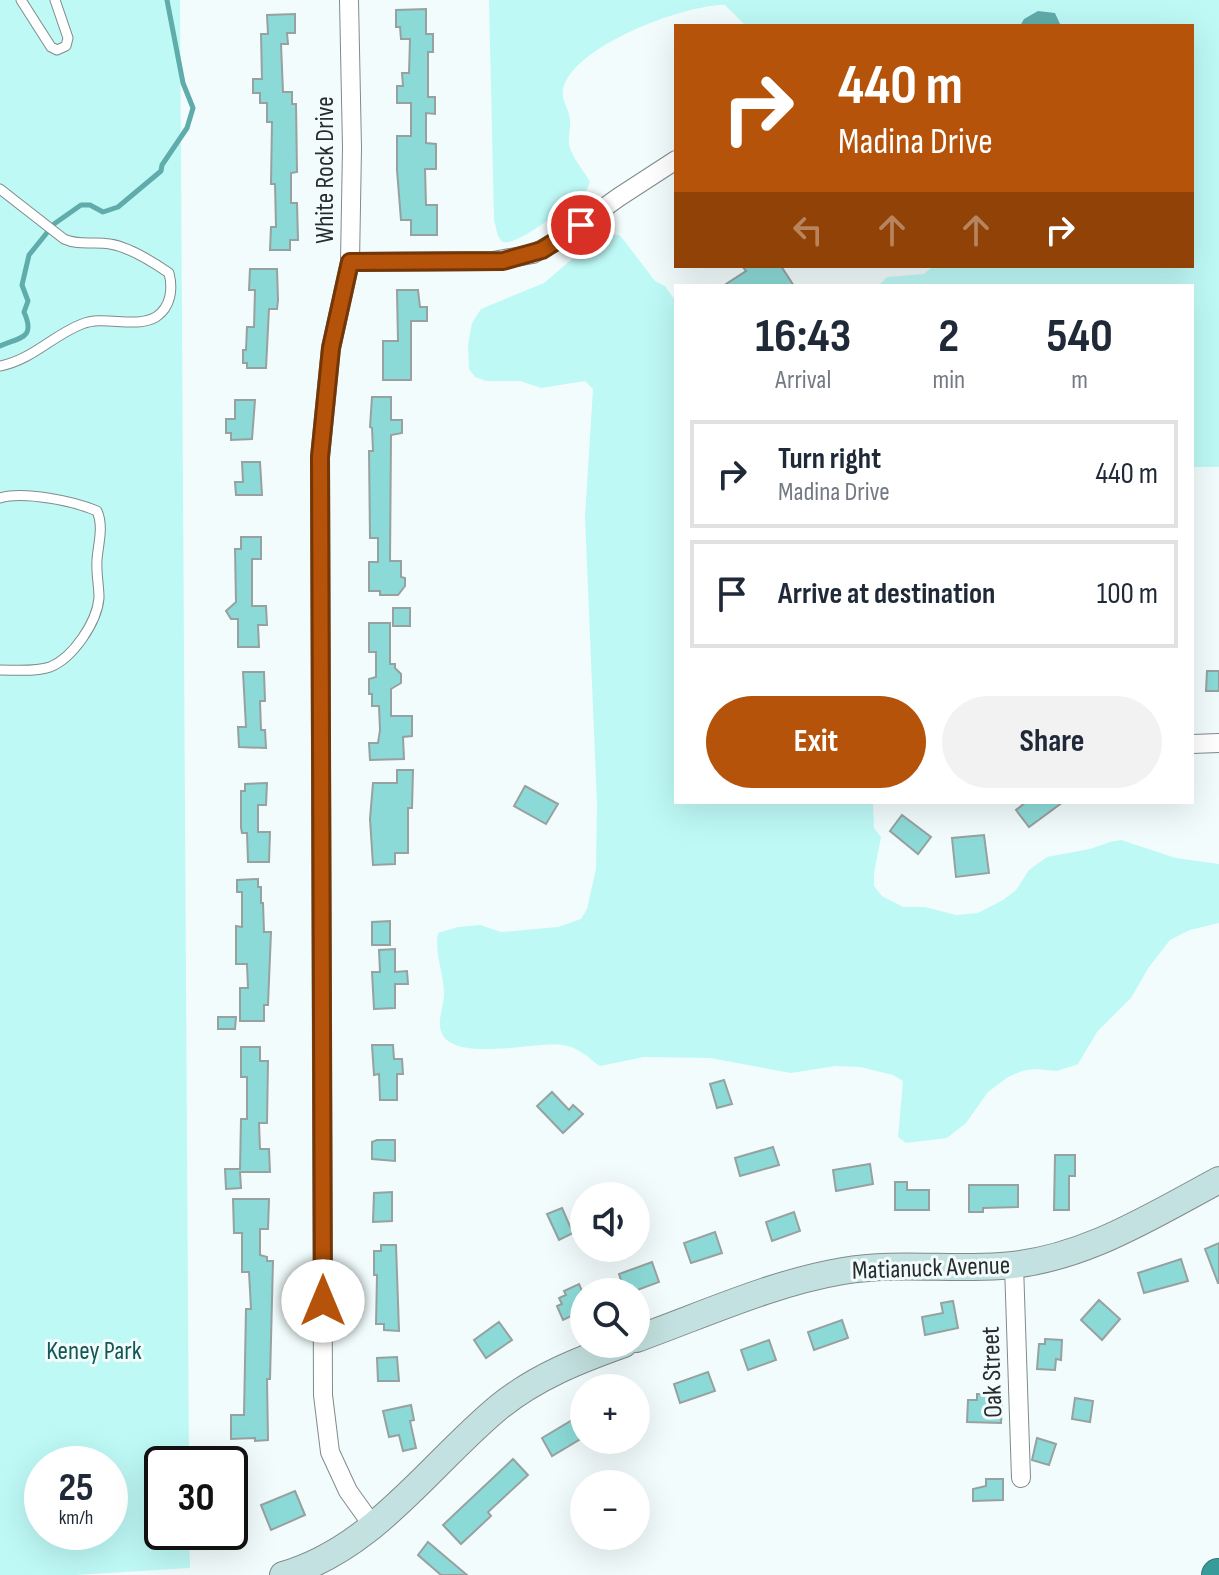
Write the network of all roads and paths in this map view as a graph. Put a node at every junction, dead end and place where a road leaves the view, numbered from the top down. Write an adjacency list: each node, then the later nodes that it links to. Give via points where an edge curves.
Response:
1 (21, 0): 2 (lane, via 57,50 68,38)
2 (55, 0)
3 (349, 0): 6 (street, White Rock Drive)
4 (674, 161): 6 (street, via 533,254 493,261)
5 (0, 189): 7 (lane, via 71,243 114,245 161,267 172,283 167,306 158,315 84,323 25,358)
6 (350, 262): 17 (street, White Rock Drive, via 331,348 320,457 323,1395 330,1452 348,1491)
7 (0, 366)
8 (0, 498): 9 (lane, via 20,495 81,505 97,511 101,524 97,607 77,645 49,667)
9 (0, 670)
10 (1219, 743): 11 (street)
11 (1194, 744)
12 (1219, 1180): 13 (street, Matianuck Avenue, via 1106,1239)
13 (1014, 1265): 14 (street, Matianuck Avenue, via 840,1271); 16 (street, Oak Street)
14 (650, 1334)
15 (589, 1358): 17 (street, via 516,1394)
16 (1021, 1478)
17 (373, 1526): 18 (street, via 326,1558)
18 (283, 1575)

